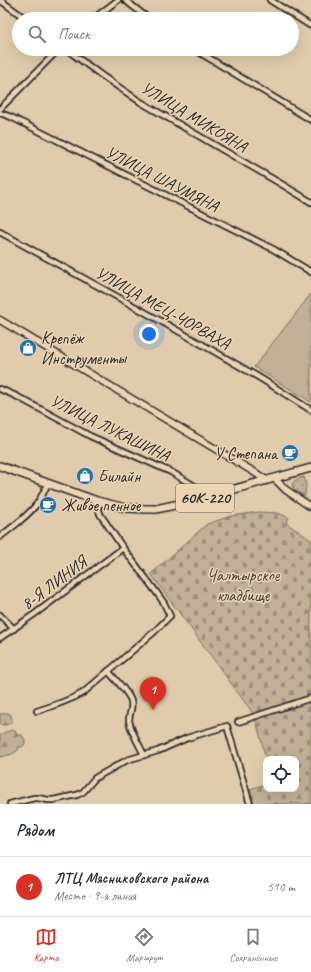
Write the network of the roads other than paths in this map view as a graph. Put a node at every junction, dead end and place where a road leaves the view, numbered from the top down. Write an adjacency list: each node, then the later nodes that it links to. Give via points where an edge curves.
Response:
1 (0, 0): 5 (street)
2 (118, 0): 6 (street)
3 (125, 0): 7 (street)
4 (270, 0): 8 (street)
5 (16, 12)
6 (102, 12)
7 (140, 12)
8 (289, 12)
9 (299, 18): 10 (street)
10 (311, 26)
11 (52, 56): 14 (street)
12 (75, 56): 17 (street, УЛИЦА МИКОЯНА, via 139,101)
13 (206, 56): 16 (street)
14 (0, 109)
15 (0, 113): 19 (street, УЛИЦА ШАУМЯНА, via 273,249)
16 (311, 120)
17 (311, 202)
18 (0, 232): 22 (street, УЛИЦА МЕЦ-ЧОРВАХА, via 248,370)
19 (311, 272)
20 (0, 320): 26 (street)
21 (0, 389): 28 (street, УЛИЦА ЛУКАШИНА, via 90,436 171,472 199,490)
22 (311, 410)
23 (0, 466): 27 (main road, 60К-220)
24 (311, 468): 25 (main road, 60К-220)
25 (274, 478): 26 (main road, 60К-220); 30 (street, via 286,490)
26 (266, 480): 28 (main road, 60К-220)
27 (48, 483): 29 (main road, 60К-220); 31 (street, via 36,505)
28 (202, 499): 29 (main road, 60К-220, via 146,509 125,508)
29 (97, 501): 32 (street, via 100,514)
30 (311, 507)
31 (0, 537)
32 (123, 548): 34 (street, 8-Я ЛИНИЯ); 36 (street, via 158,593 170,616)
33 (0, 615): 34 (street)
34 (14, 629): 35 (street, 8-Я ЛИНИЯ)
35 (0, 638)
36 (108, 671): 38 (street, via 83,693); 40 (street, via 131,699 129,722)
37 (311, 698): 39 (street)
38 (37, 711)
39 (238, 722)
40 (144, 755): 41 (street, via 127,760 100,774 78,795 54,800 34,798); 42 (street, via 227,726)
41 (10, 804)
42 (250, 804)

